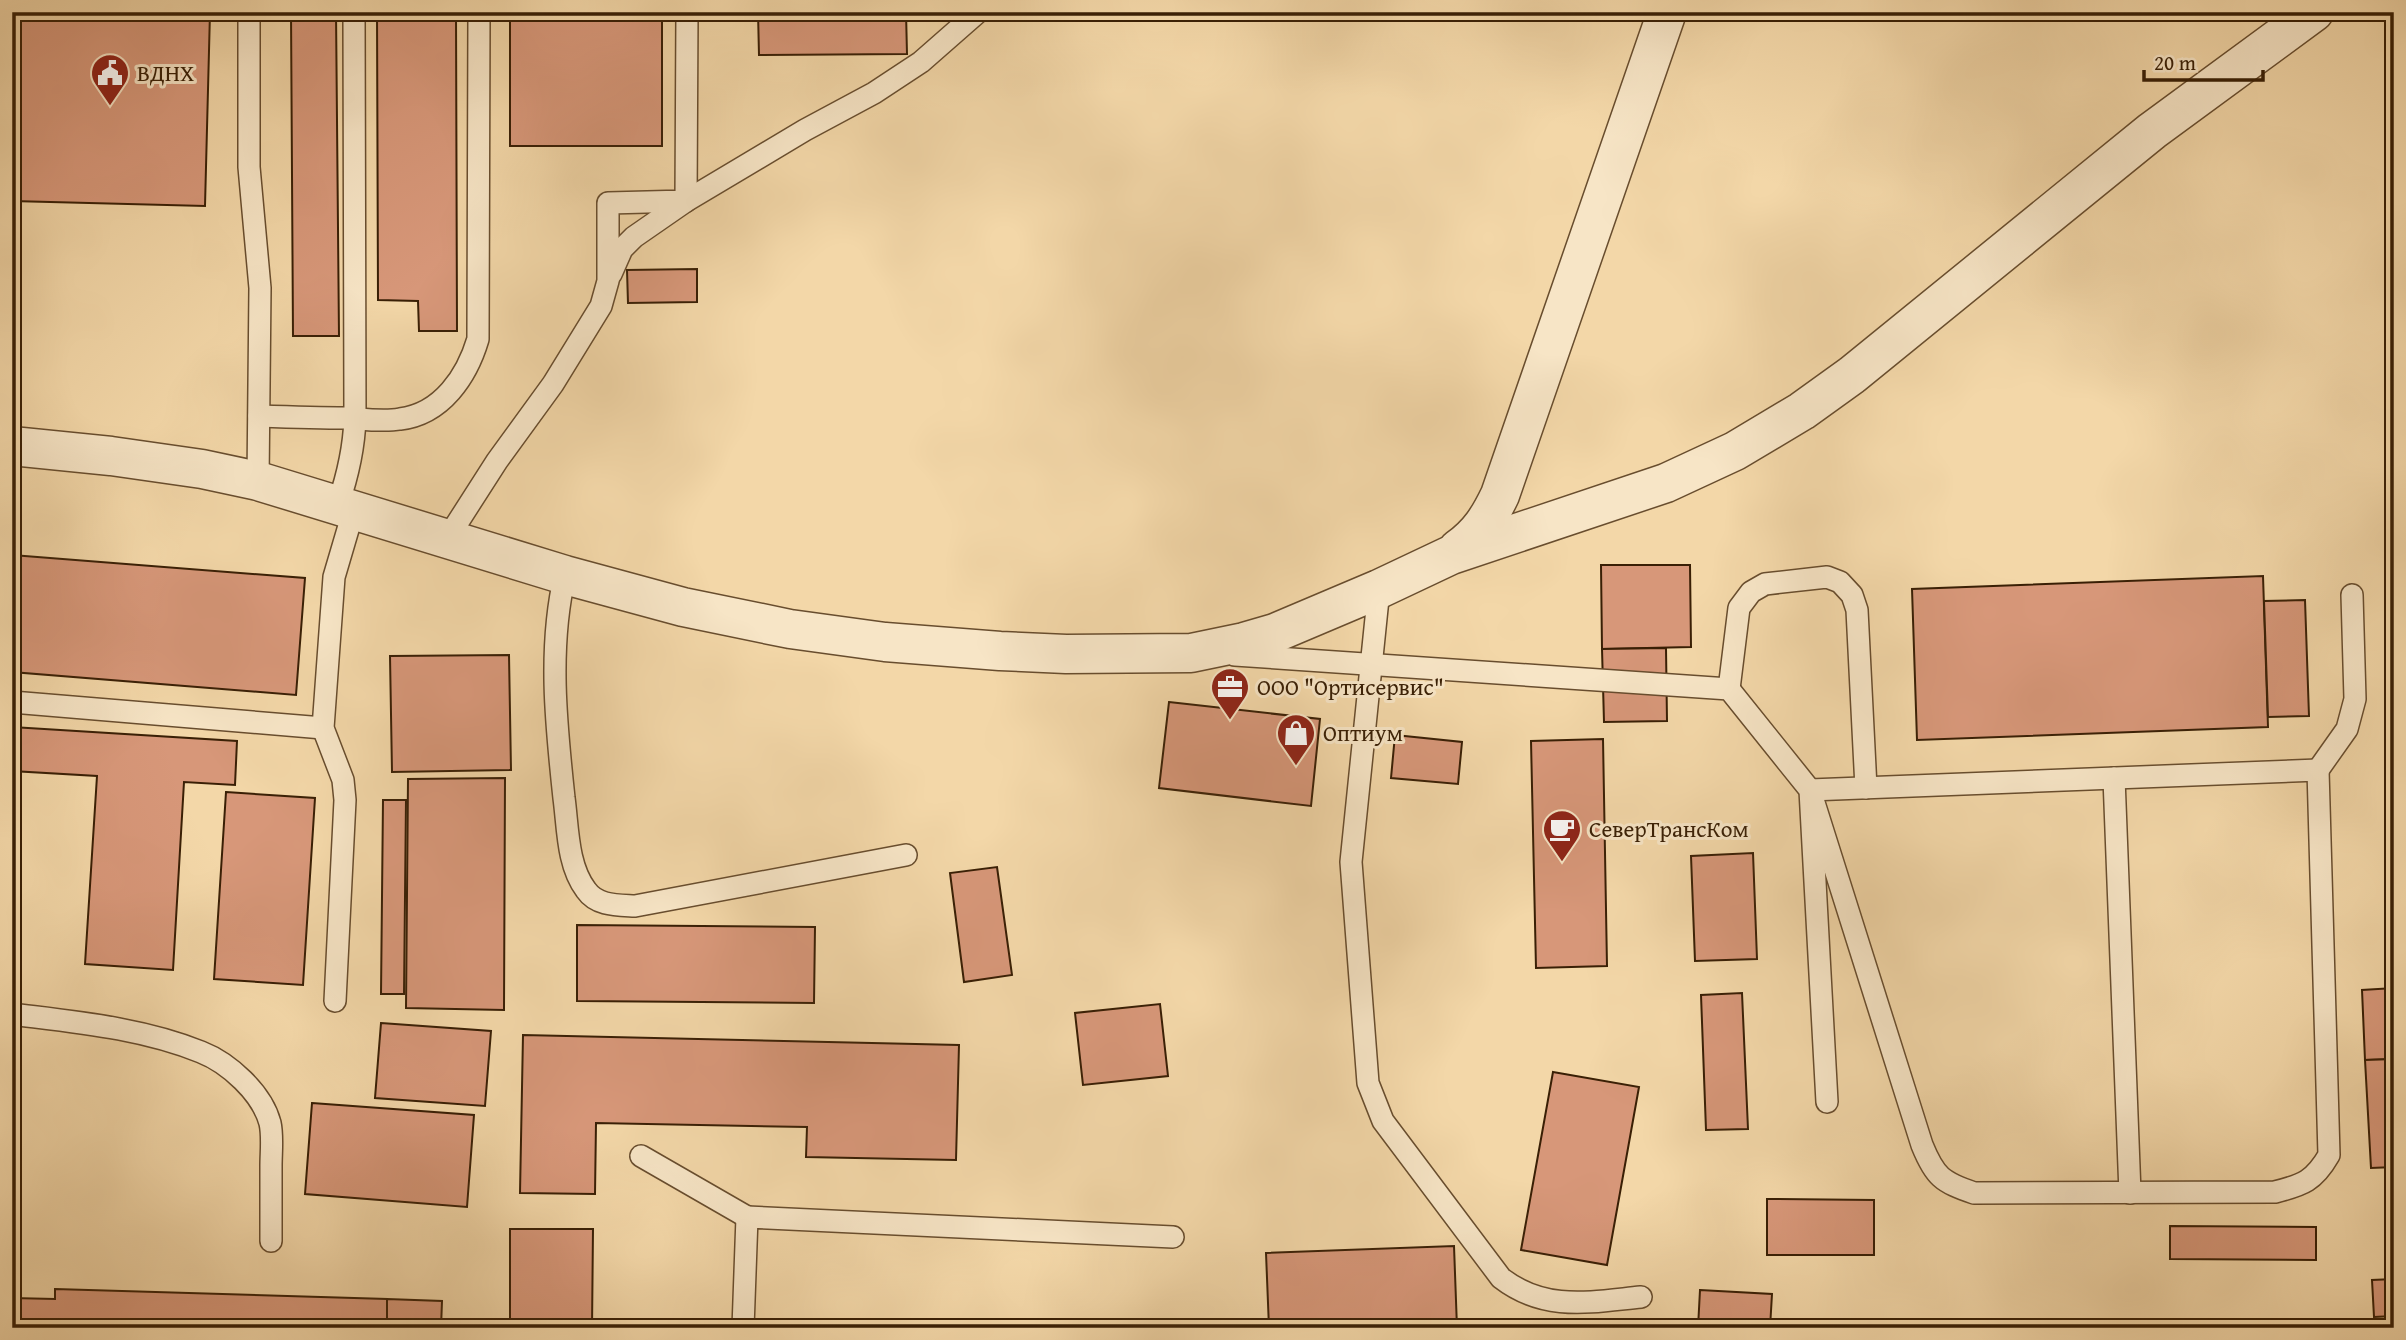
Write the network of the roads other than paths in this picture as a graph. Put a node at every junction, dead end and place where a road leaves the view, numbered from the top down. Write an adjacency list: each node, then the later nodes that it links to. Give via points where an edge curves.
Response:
1 (249, 12): 10 (lane, via 249,167 260,288)
2 (354, 12): 11 (lane)
3 (479, 12): 11 (lane, via 478,339 460,381 429,410 401,419)
4 (687, 12): 8 (lane)
5 (978, 12): 8 (lane, via 921,62 874,93)
6 (1667, 12): 16 (street, via 1500,495 1475,536)
7 (2314, 12): 16 (street, via 2152,131 1853,375 1802,411 1735,451 1667,483)
8 (686, 201): 9 (lane, via 622,249); 9 (lane, via 608,203)
9 (608, 281): 15 (lane, via 601,306 553,384)
10 (259, 416): 11 (lane); 13 (lane)
11 (355, 418): 14 (lane)
12 (12, 446): 13 (street, via 202,469)
13 (258, 481): 14 (street)
14 (346, 507): 15 (street); 24 (lane, via 334,577)
15 (447, 539): 17 (street)
16 (1451, 555): 18 (street)
17 (565, 575): 20 (street, via 696,610 886,642 1066,654); 29 (lane, via 557,622 557,732 570,846 587,892 606,905 635,906)
18 (1379, 589): 20 (street, via 1275,633); 21 (lane)
19 (2352, 595): 25 (lane, via 2355,699 2347,729)
20 (1191, 653): 21 (lane)
21 (1371, 663): 22 (lane); 38 (lane, via 1351,883 1368,1083 1374,1103 1501,1278 1515,1289 1537,1299 1575,1304)
22 (1729, 690): 27 (lane, via 1740,608 1751,592 1783,580 1827,577 1840,582 1852,595 1857,610); 28 (lane)
23 (12, 702): 24 (lane)
24 (323, 728): 30 (lane, via 343,780 345,800)
25 (2318, 770): 26 (lane); 34 (lane, via 2329,1155 2318,1173 2300,1185 2275,1192)
26 (2114, 778): 27 (lane); 34 (lane)
27 (1866, 788): 28 (lane)
28 (1810, 790): 32 (lane); 34 (lane, via 1932,1169 1950,1185 1974,1193)
29 (906, 855)
30 (335, 1001)
31 (12, 1014): 37 (lane, via 143,1035 202,1052 231,1070 258,1099 270,1122)
32 (1827, 1102)
33 (641, 1156): 35 (lane)
34 (2130, 1193)
35 (747, 1217): 36 (lane); 39 (lane)
36 (1173, 1237)
37 (271, 1241)
38 (1641, 1297)
39 (743, 1328)

